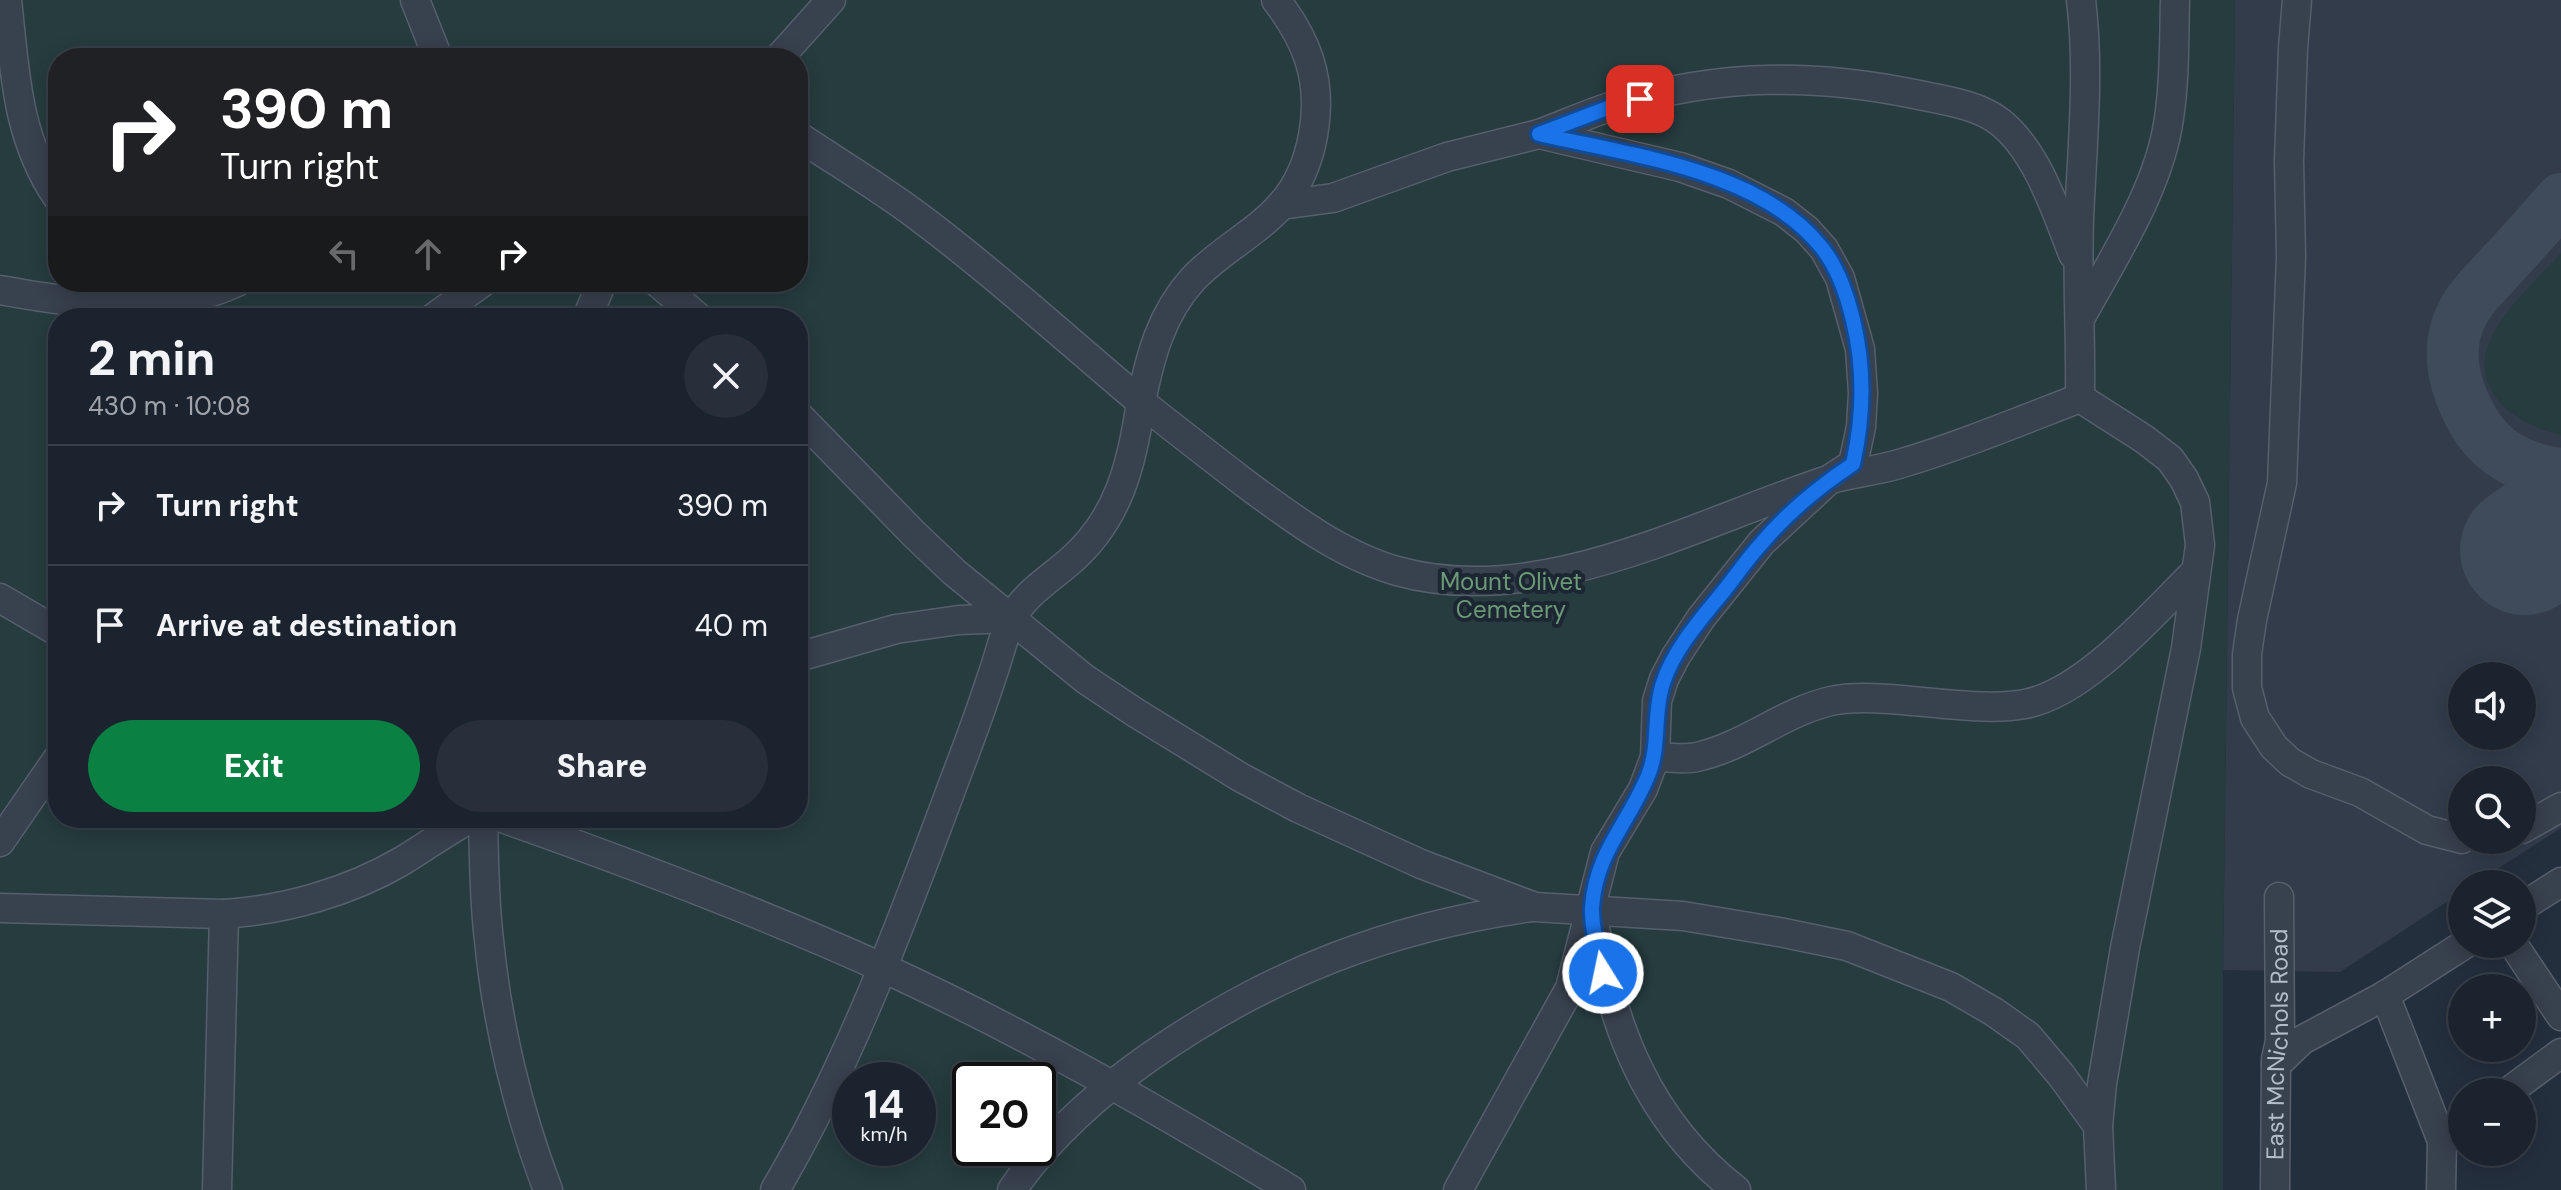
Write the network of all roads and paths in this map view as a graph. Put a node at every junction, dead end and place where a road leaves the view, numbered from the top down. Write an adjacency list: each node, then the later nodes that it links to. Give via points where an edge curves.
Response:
1 (7, 0): 12 (street, via 28,140)
2 (415, 0): 8 (street)
3 (831, 0): 9 (street)
4 (1276, 0): 13 (street, via 1310,59 1315,115 1310,151)
5 (2081, 0): 14 (street, via 2085,42)
6 (2175, 0): 22 (street, via 2169,120 2157,164)
7 (2297, 0): 39 (street, via 2282,483 2252,620 2247,688 2255,718 2290,762)
8 (434, 48)
9 (788, 48)
10 (1539, 134): 13 (street, via 1447,157 1333,198); 14 (street, via 1662,93 1769,78 1824,79 1947,101 1983,112 2015,137 2035,167); 26 (street, via 1729,184 1784,212 1824,249 1851,311 1863,393 1853,464)
11 (808, 142): 24 (street, via 918,216)
12 (48, 182)
13 (1281, 205): 24 (street, via 1193,278 1174,304 1154,343)
14 (2078, 266): 22 (street)
15 (0, 290): 19 (street, via 69,300)
16 (211, 292): 19 (street, via 168,303)
17 (469, 292): 20 (street)
18 (669, 292): 21 (street)
19 (123, 293)
20 (447, 308)
21 (687, 308)
22 (2081, 315): 23 (street)
23 (2080, 398): 26 (street, via 1898,465); 27 (street, via 2170,459 2184,479 2199,522)
24 (1141, 402): 26 (street, via 1320,535 1358,556 1433,578 1531,577 1623,555); 29 (street, via 1115,506 1085,547 1042,583)
25 (808, 425): 29 (street, via 954,572)
26 (1830, 479): 32 (street, via 1762,542 1676,656 1657,701)
27 (2195, 572): 32 (street, via 2077,682 2039,700 1977,707 1836,699 1805,707 1727,748 1694,758); 57 (street, via 2186,648 2125,948)
28 (0, 598): 30 (street)
29 (1012, 618): 31 (street, via 896,629); 44 (street, via 1085,679 1240,777 1421,864); 50 (street)
30 (48, 626)
31 (808, 654)
32 (1655, 757): 46 (street, via 1643,789 1605,852)
33 (48, 772): 40 (street)
34 (2561, 807): 35 (street)
35 (2536, 821)
36 (455, 828): 47 (street, via 348,886 259,912)
37 (483, 828): 61 (street, via 496,997)
38 (531, 828): 50 (street, via 772,919)
39 (2448, 835)
40 (0, 842)
41 (2561, 882): 43 (street)
42 (2279, 897): 53 (street, East McNichols Road)
43 (2536, 898)
44 (1535, 907): 46 (street); 56 (street, via 1410,931 1292,974 1197,1023)
45 (0, 908): 47 (street)
46 (1592, 910): 57 (street, via 1683,916 1847,946 1951,987 2028,1036); 65 (street, via 1570,988); 66 (street, via 1612,1005 1656,1104 1700,1158)
47 (224, 914): 60 (street)
48 (2448, 955): 53 (street, via 2384,996)
49 (2522, 958): 52 (street)
50 (883, 968): 56 (street); 62 (street)
51 (2385, 995): 58 (street)
52 (2561, 1016)
53 (2291, 1036): 68 (street, East McNichols Road, via 2276,1065)
54 (2561, 1053): 55 (street)
55 (2527, 1078)
56 (1110, 1085): 63 (street); 64 (street)
57 (2098, 1126): 67 (street)
58 (2448, 1126)
59 (2448, 1154): 69 (street)
60 (217, 1190)
61 (548, 1190)
62 (775, 1190)
63 (1012, 1190)
64 (1291, 1190)
65 (1458, 1190)
66 (1736, 1190)
67 (2101, 1190)
68 (2275, 1190)
69 (2441, 1190)

